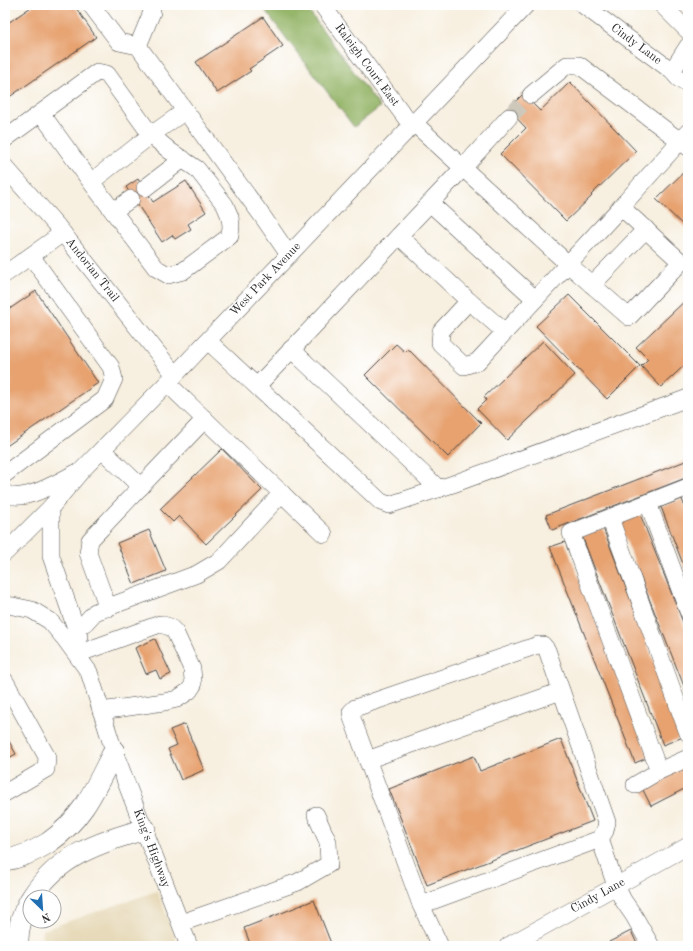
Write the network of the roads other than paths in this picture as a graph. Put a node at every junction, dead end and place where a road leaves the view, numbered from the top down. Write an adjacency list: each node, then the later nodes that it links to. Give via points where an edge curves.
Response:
1 (91, 5): 8 (street, via 119,42)
2 (151, 5): 8 (street, via 152,12)
3 (322, 5): 16 (street, Raleigh Court East)
4 (526, 5): 16 (street, West Park Avenue)
5 (583, 5): 10 (street, Cindy Lane)
6 (662, 5): 7 (street)
7 (688, 31)
8 (138, 46): 13 (street)
9 (688, 46): 10 (street)
10 (672, 71): 11 (street, Cindy Lane)
11 (688, 85)
12 (531, 95): 19 (street, via 567,65 579,65)
13 (185, 111): 17 (street); 32 (street)
14 (41, 113): 17 (street, via 97,72 107,74); 18 (street); 23 (street)
15 (509, 117): 22 (street)
16 (412, 124): 22 (street, Raleigh Court East); 32 (street, West Park Avenue)
17 (151, 135): 20 (street); 23 (street)
18 (5, 140)
19 (685, 140): 27 (street)
20 (183, 159): 24 (street); 28 (street, via 197,169 225,205 231,226 230,236 183,272 168,275 156,268)
21 (5, 167): 30 (street, Andorian Trail)
22 (463, 168): 26 (street); 34 (street, Raleigh Court East)
23 (91, 182): 28 (street)
24 (145, 188)
25 (131, 198): 28 (street)
26 (430, 203): 31 (street); 37 (street)
27 (621, 206): 29 (street); 34 (street)
28 (113, 211)
29 (646, 229): 36 (street); 36 (street, Raleigh Court East, via 681,262 629,317)
30 (63, 233): 33 (street); 42 (street, Andorian Trail)
31 (399, 236): 38 (street); 41 (street)
32 (289, 254): 40 (street, West Park Avenue)
33 (31, 256): 35 (street); 48 (street, via 111,367 114,379 105,399)
34 (568, 264): 36 (street, Raleigh Court East); 37 (street)
35 (5, 274)
36 (592, 285)
37 (535, 299): 39 (street)
38 (469, 301): 39 (street); 39 (street, via 441,331 440,343 464,366 477,362)
39 (505, 332)
40 (208, 341): 42 (street, West Park Avenue); 43 (street)
41 (292, 349): 43 (street); 51 (street)
42 (171, 379): 45 (street, Andorian Trail); 46 (street, West Park Avenue)
43 (257, 386): 51 (street, via 381,502 389,505)
44 (688, 398): 51 (street)
45 (205, 419): 49 (street); 53 (street, Andorian Trail)
46 (102, 450): 47 (street, West Park Avenue); 49 (street)
47 (82, 470): 52 (street, via 30,495 10,496); 55 (street, West Park Avenue)
48 (5, 474)
49 (140, 487): 60 (street, via 90,540 88,553)
50 (688, 487): 54 (street)
51 (439, 489)
52 (5, 493)
53 (282, 493): 57 (street, Andorian Trail); 60 (street, via 219,561 197,574)
54 (648, 503): 56 (street); 61 (street)
55 (51, 507): 58 (street, West Park Avenue); 62 (street, via 51,556)
56 (610, 518): 68 (street); 72 (street, via 571,533)
57 (324, 534)
58 (5, 553)
59 (5, 605): 64 (street, via 32,610 50,621)
60 (108, 608): 62 (street, via 95,612 85,623)
61 (688, 611)
62 (76, 626): 63 (street)
63 (83, 652): 64 (street); 67 (street, via 160,624 170,627 175,632 192,669 193,685 177,699)
64 (89, 672): 67 (street, King's Highway)
65 (5, 681): 74 (street, via 47,757 46,769)
66 (561, 691): 71 (street); 71 (street, via 547,650 543,645 538,645 355,708 351,712 352,718); 77 (street, via 607,822)
67 (101, 711): 69 (street, King's Highway)
68 (688, 732)
69 (114, 751): 76 (street, King's Highway); 79 (main road, via 84,808 69,827 39,849)
70 (688, 758): 72 (street)
71 (367, 760): 82 (street)
72 (659, 771): 73 (street)
73 (635, 785)
74 (5, 793)
75 (316, 815): 84 (street, via 328,842 329,864 298,882)
76 (145, 829): 81 (main road, via 103,842 69,858 50,874); 84 (street, King's Highway)
77 (600, 839): 80 (street); 82 (street)
78 (688, 846): 80 (street, Cindy Lane)
79 (5, 860)
80 (616, 886): 85 (street, Cindy Lane); 90 (street)
81 (38, 889)
82 (421, 905): 88 (street)
83 (22, 918): 86 (main road)
84 (181, 923): 87 (street, King's Highway)
85 (535, 939): 89 (street, Cindy Lane)
86 (18, 946)
87 (189, 946)
88 (440, 946)
89 (508, 946)
90 (651, 946)

